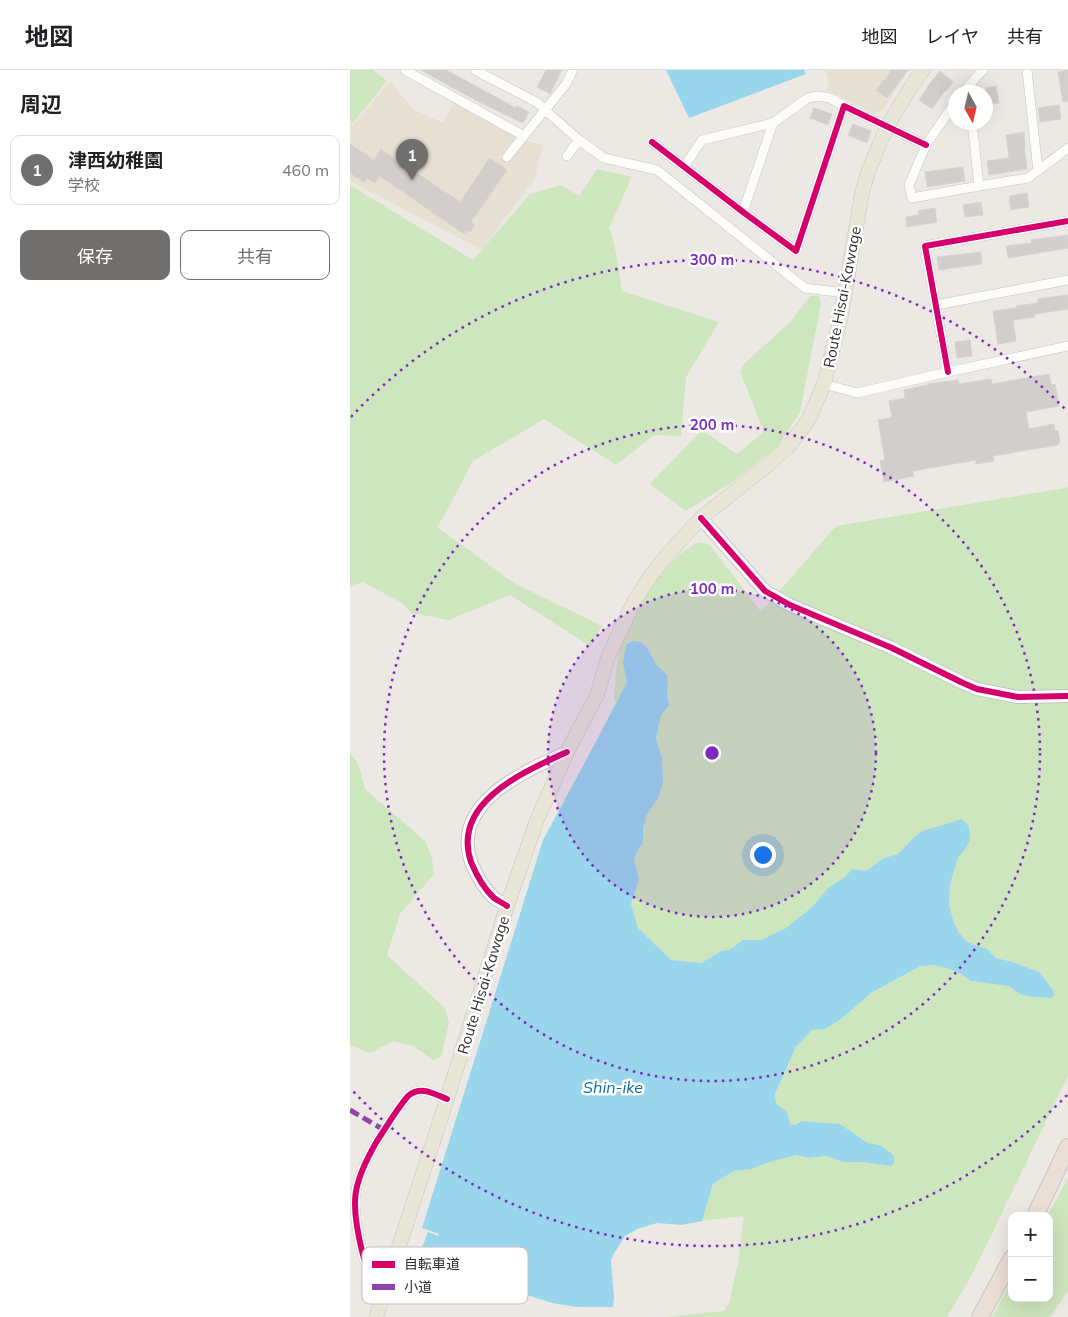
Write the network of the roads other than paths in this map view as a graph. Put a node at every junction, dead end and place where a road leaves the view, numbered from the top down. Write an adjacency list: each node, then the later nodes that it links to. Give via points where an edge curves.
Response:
1 (404, 70): 14 (street)
2 (475, 70): 9 (street)
3 (573, 70): 9 (street)
4 (923, 70): 12 (main road, Route Hisai-Kawage)
5 (983, 70): 7 (street)
6 (1028, 70): 22 (street)
7 (972, 85)
8 (844, 106): 11 (street, via 830,98 808,98); 12 (street); 24 (street, via 796,251)
9 (546, 110): 14 (street); 15 (street)
10 (948, 113): 17 (street)
11 (773, 123): 21 (street, via 702,140); 24 (street)
12 (888, 127): 17 (street); 27 (main road, Route Hisai-Kawage, via 862,194)
13 (973, 130): 23 (street)
14 (524, 136): 20 (street)
15 (580, 140): 19 (street); 27 (street, via 604,158 657,170 805,288)
16 (652, 142): 21 (street)
17 (926, 145): 23 (street, via 909,185 912,198)
18 (1068, 148): 22 (street)
19 (567, 156)
20 (507, 158)
21 (684, 167): 24 (street)
22 (1038, 171): 23 (street, via 1028,178)
23 (979, 186)
24 (742, 212)
25 (1068, 221): 28 (street, via 925,246)
26 (1068, 280): 28 (street)
27 (845, 293): 31 (main road, Route Hisai-Kawage)
28 (936, 305): 30 (street)
29 (1068, 346): 30 (street)
30 (948, 372): 31 (street, via 857,393)
31 (824, 384): 32 (main road, Route Hisai-Kawage, via 809,420 790,444)
32 (701, 518): 33 (street, via 764,591 790,605 977,688 1018,697); 34 (main road, Route Hisai-Kawage, via 669,553 638,595 608,657 597,695)
33 (1068, 696)
34 (567, 752): 35 (main road, Route Hisai-Kawage, via 537,820); 35 (street, via 493,793 483,803 471,825 468,853 472,865 494,898)
35 (507, 906): 36 (main road, Route Hisai-Kawage)
36 (448, 1099): 39 (main road, Route Hisai-Kawage); 40 (street, via 420,1090 412,1092 367,1158 353,1198 353,1217)
37 (1068, 1147): 38 (highway)
38 (1037, 1212)
39 (399, 1247)
40 (362, 1252)
41 (1008, 1265): 44 (highway)
42 (380, 1304): 43 (main road, Route Hisai-Kawage)
43 (376, 1317)
44 (980, 1317)

